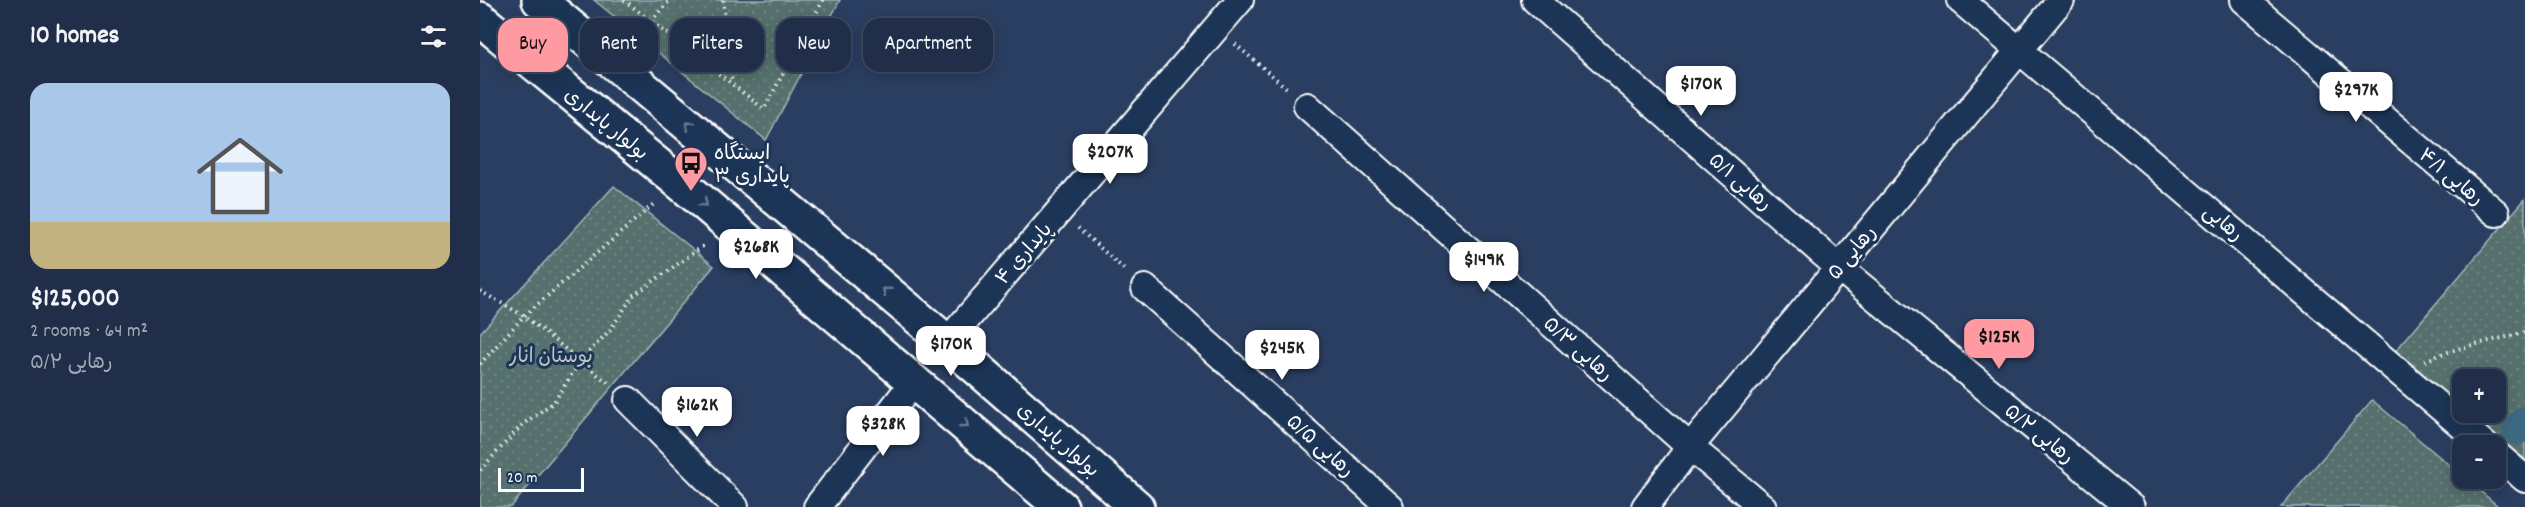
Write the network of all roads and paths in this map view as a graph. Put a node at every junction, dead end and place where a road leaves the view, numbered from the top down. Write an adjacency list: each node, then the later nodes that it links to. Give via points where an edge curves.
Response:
1 (539, 0): 28 (street, بولوار پایداری, one-way to 1)
2 (624, 0): 11 (path)
3 (670, 0): 12 (path)
4 (723, 0): 17 (path)
5 (823, 0): 17 (path, via 764,109)
6 (1240, 0): 15 (street, پایداری ۴)
7 (1535, 0): 23 (street, رهایی ۵/۱)
8 (1960, 0): 16 (street, رهایی)
9 (2061, 0): 16 (street, رهایی ۵)
10 (2244, 0): 21 (street, رهایی ۴/۱)
11 (647, 18)
12 (654, 18)
13 (480, 19): 19 (street, بولوار پایداری)
14 (658, 26): 17 (path)
15 (1217, 27): 18 (path); 20 (street, پایداری ۴)
16 (2020, 49): 23 (street, رهایی ۵); 31 (street, رهایی)
17 (732, 84)
18 (1307, 106): 35 (street, رهایی ۵/۳)
19 (679, 182): 22 (street, بولوار پایداری, one-way to 22); 26 (path)
20 (1059, 211): 24 (path); 28 (street, پایداری ۴)
21 (2496, 213)
22 (731, 225): 29 (path, via 634,295 609,331); 32 (street, بولوار پایداری)
23 (1839, 267): 35 (street, رهایی ۵); 46 (street, رهایی ۵/۲)
24 (1145, 288): 43 (street, رهایی ۵/۵)
25 (480, 291): 26 (path)
26 (524, 316): 29 (path); 30 (path)
27 (2525, 332): 31 (path, via 2451,349)
28 (947, 342): 32 (street); 42 (street, بولوار پایداری)
29 (581, 360): 33 (path); 37 (path, via 554,402 523,424)
30 (480, 364)
31 (2400, 372): 34 (street, رهایی)
32 (915, 380): 40 (street); 41 (street, بولوار پایداری, one-way to 41)
33 (628, 400): 39 (street)
34 (2473, 435)
35 (1690, 447): 44 (street, رهایی ۵); 45 (street, رهایی ۵/۳)
36 (2506, 463): 38 (street)
37 (480, 470)
38 (2525, 479)
39 (735, 507)
40 (817, 507)
41 (1061, 507)
42 (1137, 507)
43 (1390, 507)
44 (1645, 507)
45 (1763, 507)
46 (2131, 507)

